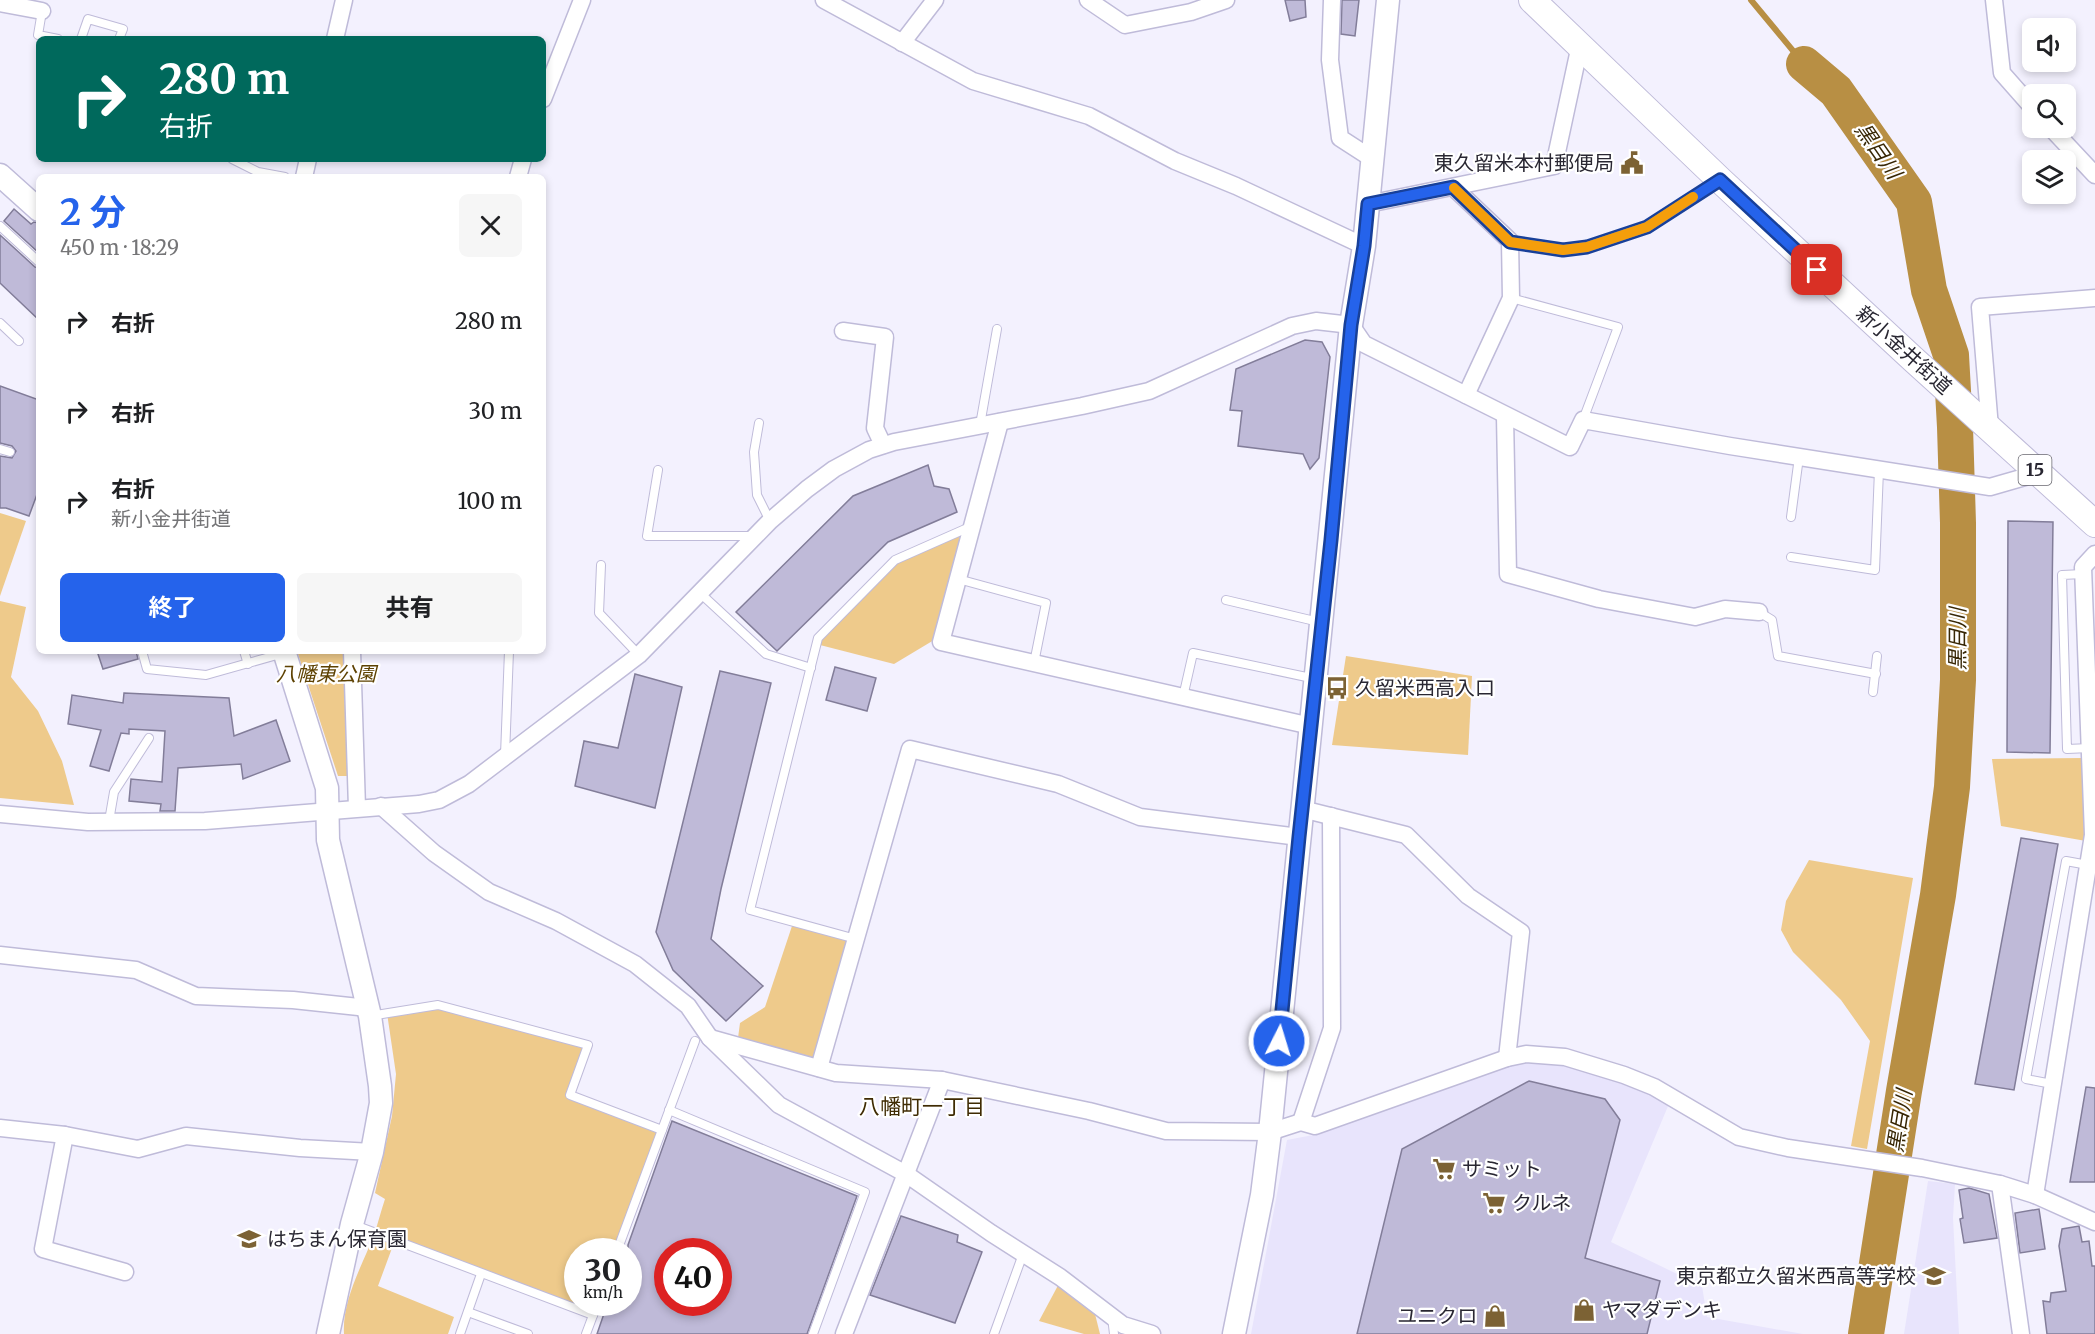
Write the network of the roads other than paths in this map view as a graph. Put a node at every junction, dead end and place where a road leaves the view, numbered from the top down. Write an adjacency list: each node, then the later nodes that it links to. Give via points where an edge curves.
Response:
1 (344, 0): 16 (street)
2 (582, 0): 19 (street)
3 (935, 0): 17 (street)
4 (1088, 0): 5 (street, via 1125,25 1191,12)
5 (1226, 0)
6 (1332, 0): 22 (street, via 1330,60 1340,138)
7 (1388, 0): 22 (street)
8 (1532, 0): 18 (main road, 新小金井街道 / 15)
9 (1994, 0): 20 (street, via 2002,73)
10 (827, 1): 17 (street)
11 (0, 3): 12 (street)
12 (42, 12): 13 (lane, via 38,35)
13 (43, 36)
14 (82, 36): 15 (lane, via 88,19 123,29)
15 (120, 36)
16 (336, 36)
17 (902, 43): 33 (street, via 973,81 1089,116 1175,161)
18 (1580, 45): 27 (main road, 新小金井街道 / 15); 28 (street, via 1554,166)
19 (546, 91)
20 (2022, 96)
21 (2061, 138): 25 (street)
22 (1371, 158): 29 (street)
23 (238, 162): 24 (lane)
24 (269, 174)
25 (2095, 175)
26 (1, 179): 30 (street)
27 (1720, 180): 32 (lane, via 1647,227 1587,247 1563,250); 46 (main road, 新小金井街道 / 15)
28 (1453, 187): 29 (street); 32 (street)
29 (1368, 204): 33 (street)
30 (36, 208)
31 (0, 226): 34 (lane)
32 (1510, 242): 35 (street)
33 (1364, 246): 38 (street)
34 (36, 259)
35 (1510, 298): 42 (street); 44 (lane, via 1618,327)
36 (2095, 298): 46 (street, via 1980,307)
37 (0, 323): 41 (lane)
38 (1351, 325): 42 (street, via 1364,344); 45 (street, via 1316,321 1292,326 1149,391); 69 (street)
39 (997, 328): 48 (lane)
40 (843, 331): 49 (street, via 885,337 875,428)
41 (19, 341)
42 (1466, 395): 43 (street)
43 (1505, 416): 44 (street, via 1570,447); 68 (street, via 1508,574 1599,599 1695,617 1725,609)
44 (1583, 420): 52 (street)
45 (1000, 422): 48 (street); 59 (street)
46 (1983, 422): 55 (main road, 新小金井街道 / 15)
47 (759, 423): 57 (lane, via 754,452 757,495)
48 (980, 425): 49 (street)
49 (883, 445): 57 (street, via 834,468)
50 (0, 449): 51 (lane)
51 (10, 452)
52 (1799, 457): 54 (street); 56 (lane)
53 (658, 470): 60 (lane, via 647,536)
54 (1879, 470): 55 (street, via 1990,487); 62 (lane, via 1875,570)
55 (2039, 473): 58 (main road, 新小金井街道 / 15)
56 (1791, 517)
57 (770, 521): 60 (street)
58 (2095, 524)
59 (972, 526): 65 (street); 81 (lane, via 895,560 818,638)
60 (755, 536): 66 (street)
61 (2095, 554): 64 (street, via 2083,567)
62 (1791, 557)
63 (601, 565): 77 (lane, via 599,613)
64 (2083, 574): 70 (street); 88 (lane, via 2062,575 2067,749)
65 (958, 579): 79 (lane, via 1046,603); 79 (street, via 941,642)
66 (700, 593): 77 (street); 81 (lane, via 766,654)
67 (1226, 600): 69 (lane)
68 (1759, 612): 82 (lane, via 1772,620 1778,656)
69 (1323, 622): 83 (street)
70 (2090, 622): 88 (street)
71 (143, 654): 80 (lane, via 147,669 206,675)
72 (245, 654): 80 (lane)
73 (278, 654): 80 (lane)
74 (285, 654): 93 (street, via 327,788)
75 (352, 654): 91 (street)
76 (509, 654): 89 (lane)
77 (639, 655): 89 (street)
78 (1877, 656): 82 (lane)
79 (1034, 663): 85 (street)
80 (248, 664)
81 (810, 668): 99 (lane, via 750,910)
82 (1876, 674): 84 (lane)
83 (1316, 679): 85 (lane, via 1193,653); 86 (street)
84 (1873, 692)
85 (1183, 697): 86 (street)
86 (1311, 726): 92 (street)
87 (149, 738): 96 (lane, via 114,792)
88 (2090, 748): 98 (street, via 2093,835)
89 (505, 755): 90 (street, via 469,784 439,800)
90 (381, 806): 91 (street); 102 (street, via 434,853 489,892 556,921 631,962 688,1006)
91 (357, 808): 93 (street)
92 (1302, 809): 95 (street); 97 (street)
93 (328, 812): 96 (street, via 205,821); 101 (street, via 328,840)
94 (0, 814): 96 (street)
95 (1331, 816): 103 (street, via 1406,835 1468,896 1521,932); 108 (street, via 1332,1028)
96 (110, 822)
97 (1299, 837): 99 (street, via 1140,817 1058,784 910,749); 111 (street)
98 (2088, 865): 106 (street); 106 (lane, via 2066,861 2026,1079)
99 (856, 939): 104 (street)
100 (0, 955): 101 (street, via 136,970 196,996 293,1000)
101 (369, 1012): 110 (lane, via 438,1005 588,1045 570,1095); 113 (street, via 381,1103)
102 (703, 1039): 104 (street); 107 (lane); 114 (street, via 779,1105)
103 (1507, 1058): 108 (street, via 1315,1125); 115 (street, via 1526,1054 1565,1057 1624,1075 1654,1087 1739,1137)
104 (819, 1068): 105 (street, via 836,1073)
105 (942, 1080): 111 (street, via 1166,1131); 114 (street)
106 (2052, 1084): 116 (street)
107 (669, 1110): 110 (lane); 131 (lane, via 865,1192)
108 (1300, 1122): 111 (street)
109 (0, 1128): 112 (street)
110 (662, 1130): 119 (lane)
111 (1270, 1132): 136 (street, via 1262,1195)
112 (64, 1135): 113 (street, via 138,1149 186,1136 300,1149); 121 (street, via 43,1249)
113 (372, 1152): 118 (street)
114 (906, 1174): 120 (street); 132 (street)
115 (2000, 1184): 116 (street); 137 (street)
116 (2035, 1195): 117 (street)
117 (2095, 1222)
118 (352, 1224): 122 (lane); 127 (street)
119 (622, 1238)
120 (1023, 1254): 126 (street); 133 (lane)
121 (125, 1272)
122 (481, 1274): 123 (lane); 124 (lane)
123 (564, 1304)
124 (468, 1312): 128 (lane); 129 (lane)
125 (593, 1316): 130 (lane)
126 (1112, 1317): 134 (lane); 135 (street, via 1123,1325)
127 (328, 1334)
128 (460, 1334)
129 (528, 1334)
130 (586, 1334)
131 (813, 1334)
132 (844, 1334)
133 (994, 1334)
134 (1114, 1334)
135 (1152, 1334)
136 (1234, 1334)
137 (2020, 1334)

